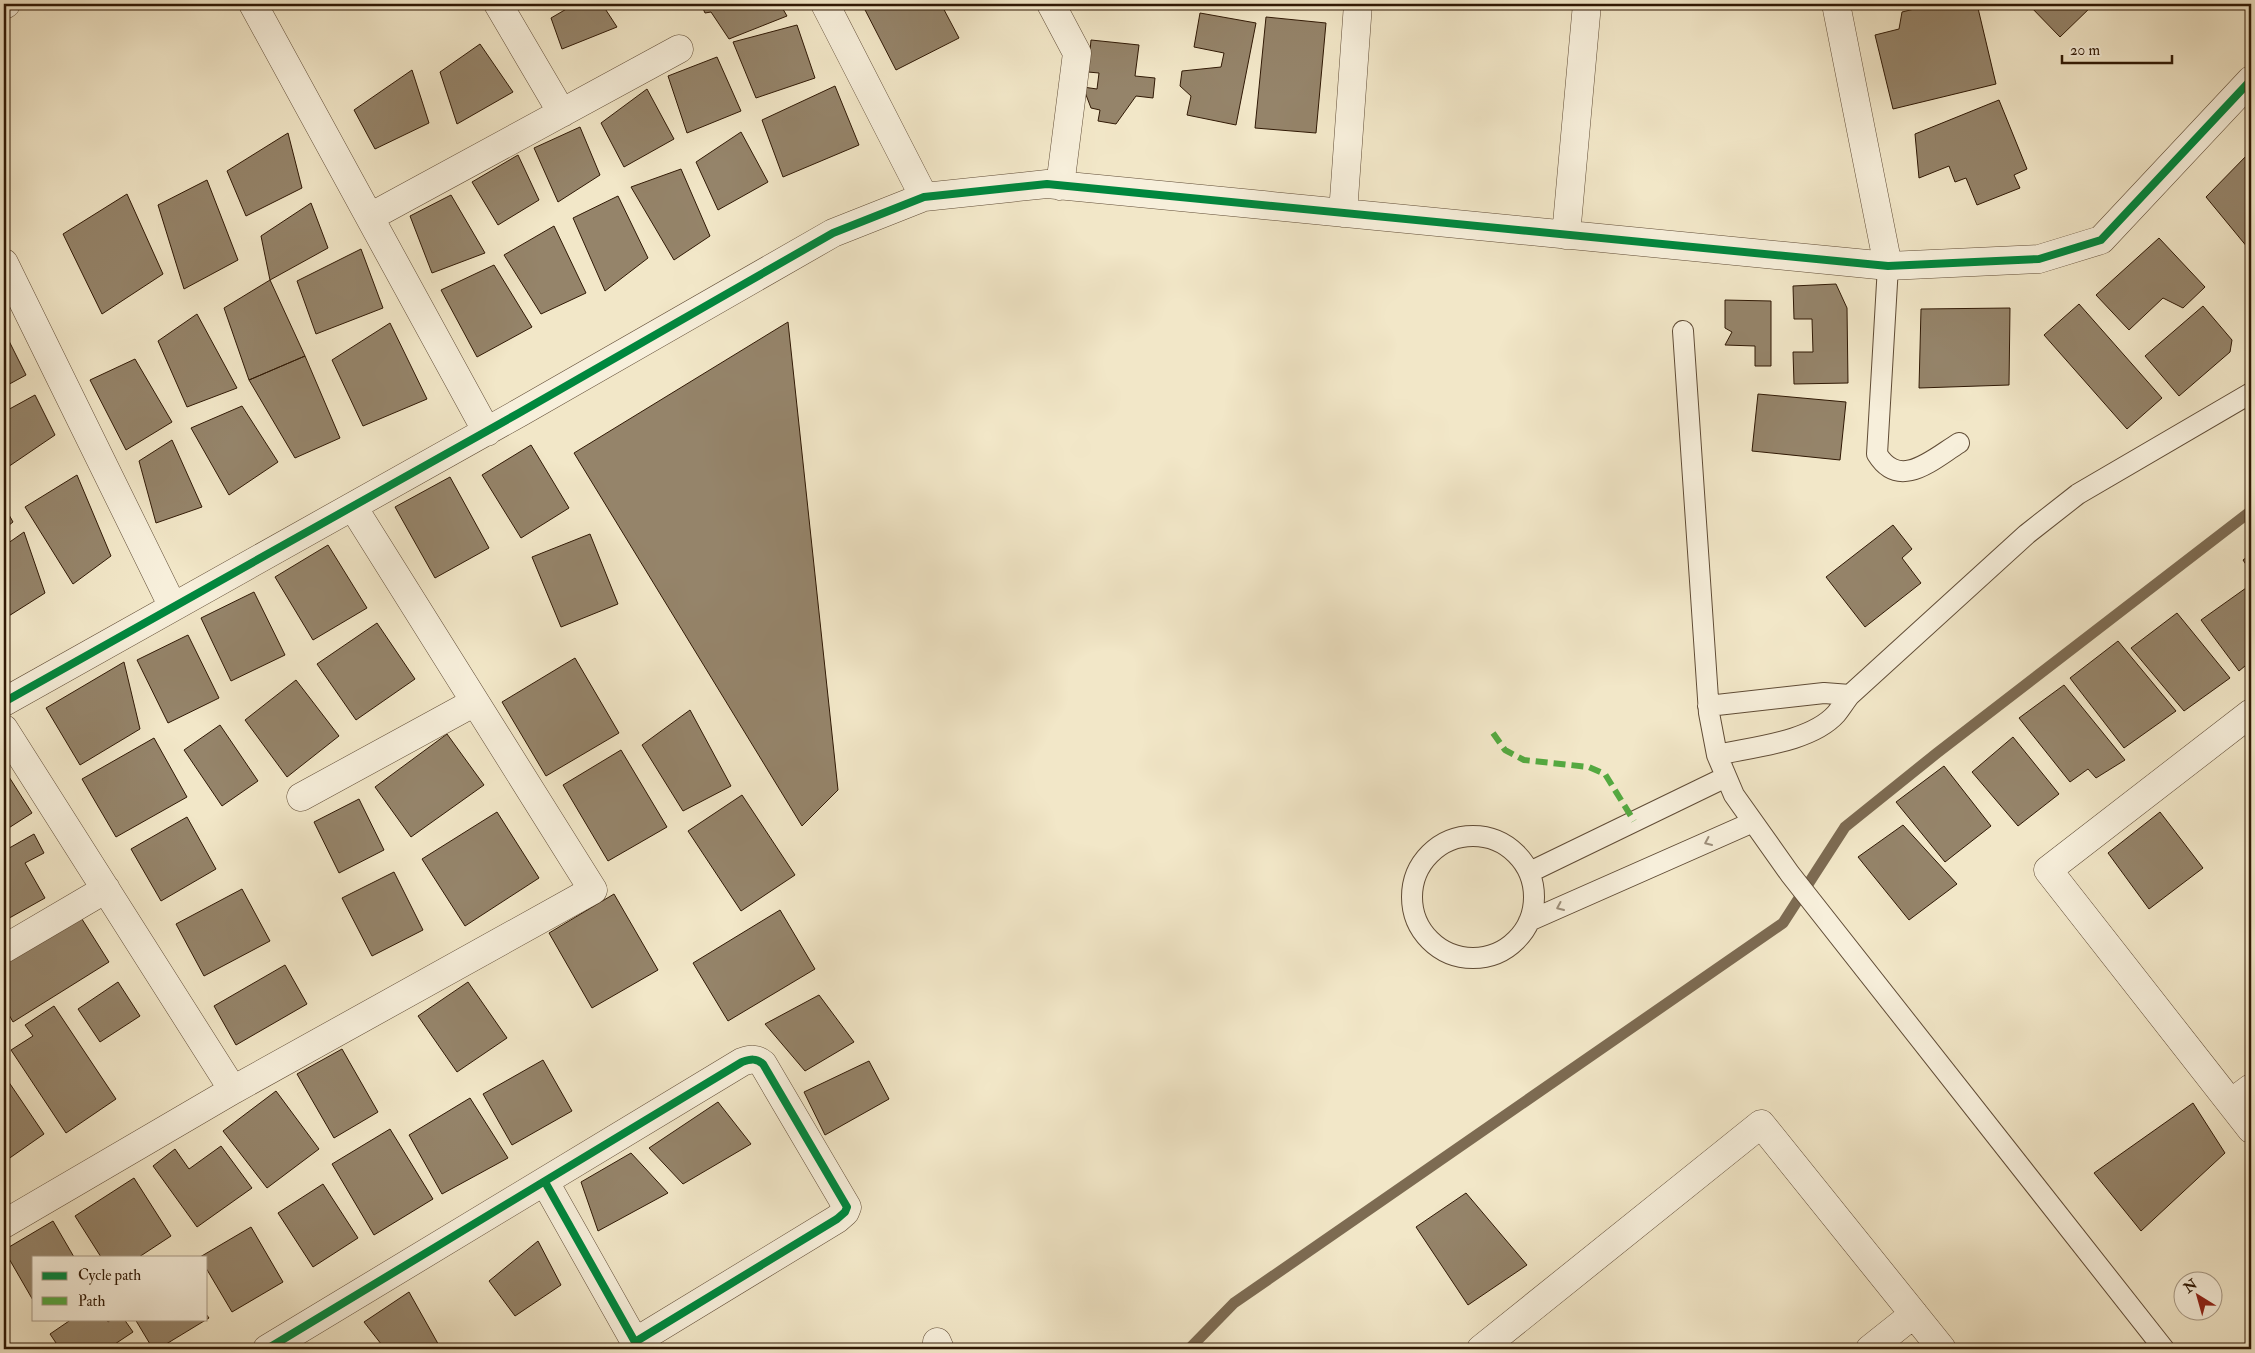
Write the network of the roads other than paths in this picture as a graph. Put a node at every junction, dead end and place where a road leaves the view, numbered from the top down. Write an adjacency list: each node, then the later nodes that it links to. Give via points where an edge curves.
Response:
1 (253, 4): 14 (street)
2 (498, 4): 10 (street)
3 (825, 4): 12 (street)
4 (1051, 4): 11 (street, via 1078,53)
5 (1358, 4): 13 (street)
6 (1587, 4): 15 (street)
7 (1836, 4): 17 (street)
8 (680, 50): 10 (street)
9 (2251, 80): 17 (street, via 2100,240 2039,259)
10 (562, 113): 14 (street)
11 (1060, 186): 12 (street, via 1047,184); 13 (street)
12 (924, 197): 20 (street, via 833,233)
13 (1343, 213): 15 (street)
14 (370, 217): 20 (street)
15 (1566, 235): 17 (street)
16 (4, 263): 23 (street)
17 (1888, 266): 21 (lane, via 1878,454 1884,465 1895,471 1909,472)
18 (1683, 331): 27 (lane)
19 (2251, 393): 24 (lane, via 2078,494 2026,534)
20 (487, 432): 22 (street)
21 (1959, 443)
22 (353, 507): 23 (street); 26 (street)
23 (173, 607): 25 (street)
24 (1850, 695): 27 (lane, via 1824,693); 30 (lane, via 1836,714 1798,737)
25 (4, 702)
26 (475, 702): 32 (street); 38 (street, via 593,890)
27 (1708, 706): 30 (lane)
28 (2250, 718): 39 (street, via 2048,870)
29 (4, 729): 35 (street)
30 (1717, 755): 31 (lane)
31 (1726, 776): 33 (lane, via 1734,795); 34 (lane)
32 (300, 797)
33 (1753, 822): 36 (lane, one-way to 36); 48 (lane, via 1790,874)
34 (1530, 872): 36 (lane, via 1535,894); 36 (lane, via 1511,848 1496,840 1462,837 1445,842 1420,866 1412,900 1419,925 1435,945 1450,954 1468,958 1485,957 1501,951 1516,941)
35 (106, 889): 37 (street); 38 (street)
36 (1529, 921)
37 (4, 949)
38 (233, 1090): 42 (street)
39 (2241, 1096): 40 (street)
40 (2251, 1129)
41 (545, 1182): 41 (street, via 635,1342 837,1219 846,1207 758,1059 742,1062); 44 (street)
42 (4, 1224)
43 (1914, 1314): 45 (street, via 1761,1124); 46 (street); 47 (street)
44 (267, 1349)
45 (1481, 1349)
46 (1870, 1349)
47 (1942, 1349)
48 (2164, 1349)

